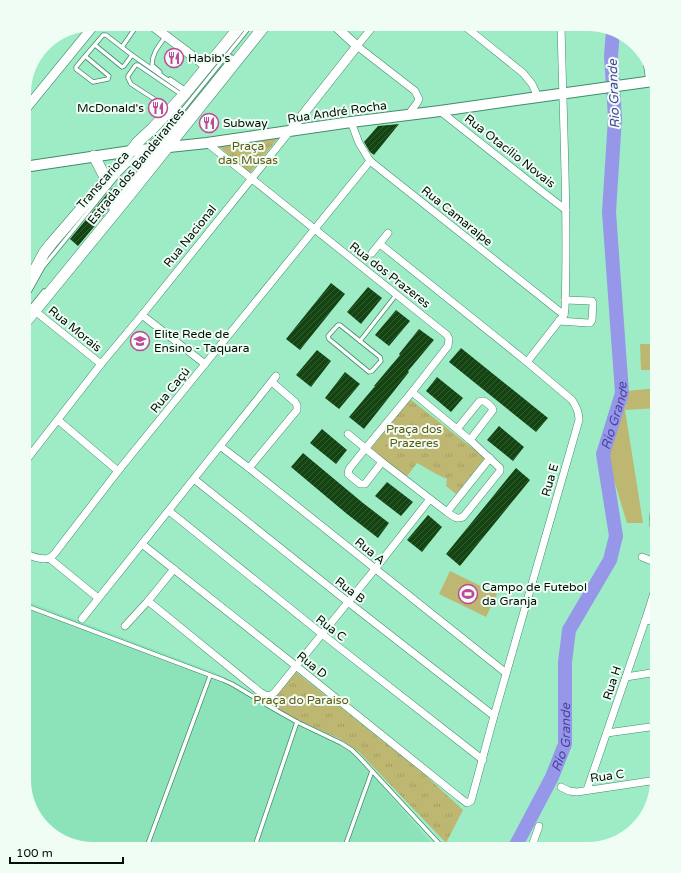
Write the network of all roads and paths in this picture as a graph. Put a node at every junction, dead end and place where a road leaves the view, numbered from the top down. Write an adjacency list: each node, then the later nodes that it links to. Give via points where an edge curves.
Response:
1 (89, 31): 23 (street)
2 (133, 31): 14 (lane)
3 (159, 31): 11 (street)
4 (236, 31): 18 (main road, Estrada dos Bandeirantes)
5 (246, 31): 31 (lane, Transcarioca, via 181,112)
6 (260, 31): 30 (main road, Estrada dos Bandeirantes)
7 (341, 31): 13 (street)
8 (369, 31): 13 (street, Rua Nacional)
9 (471, 31): 22 (street, via 523,73)
10 (561, 31): 21 (street)
11 (166, 36): 18 (street); 20 (lane, via 154,53 152,65)
12 (95, 45): 14 (lane, via 104,34); 16 (lane, via 122,67); 17 (lane)
13 (357, 46): 26 (street, via 414,91 419,99); 28 (street, Rua Nacional)
14 (122, 47): 16 (lane)
15 (236, 54): 30 (lane, Transcarioca)
16 (132, 55): 20 (lane)
17 (85, 56): 17 (lane, via 76,67 77,70 93,82 108,79 109,76)
18 (207, 67): 20 (main road, Estrada dos Bandeirantes)
19 (649, 81): 21 (main road, Rua André Rocha)
20 (185, 93): 24 (main road, Estrada dos Bandeirantes); 24 (lane, via 138,65 134,66 128,76 131,84)
21 (562, 93): 22 (main road, Rua André Rocha); 38 (street)
22 (538, 97): 25 (main road, Rua André Rocha)
23 (31, 102)
24 (170, 110): 32 (main road, Estrada dos Bandeirantes)
25 (440, 111): 26 (main road, Rua André Rocha); 38 (street, Rua Otacílio Novais)
26 (408, 115): 27 (main road, Rua André Rocha)
27 (351, 122): 28 (main road, Rua André Rocha); 34 (street, Rua Camaraípe, via 359,143)
28 (290, 131): 29 (main road, Rua André Rocha); 37 (street, Rua Nacional)
29 (207, 143): 30 (main road, Rua André Rocha); 37 (street, Rua dos Prazeres)
30 (164, 147): 31 (main road, Rua André Rocha); 39 (lane, Transcarioca); 52 (main road, Estrada dos Bandeirantes, via 131,194)
31 (145, 149): 32 (main road, Rua André Rocha); 47 (lane, Transcarioca, via 118,174 52,256)
32 (130, 151): 33 (main road, Rua André Rocha); 36 (main road, Estrada dos Bandeirantes)
33 (94, 156): 35 (main road, Rua André Rocha); 36 (main road)
34 (370, 161): 41 (street, Rua Caçú); 53 (street, Rua Camaraípe)
35 (31, 166)
36 (106, 179): 46 (main road, Estrada dos Bandeirantes, via 44,253)
37 (251, 179): 41 (street, Rua dos Prazeres); 55 (street, Rua Nacional)
38 (566, 210): 50 (street)
39 (109, 212)
40 (105, 217): 44 (lane)
41 (314, 229): 49 (street, Rua dos Prazeres); 60 (street, Rua Caçú)
42 (388, 233): 43 (street)
43 (380, 244): 45 (street); 58 (street, Rua E)
44 (81, 247)
45 (372, 253)
46 (31, 277)
47 (31, 289)
48 (45, 290): 51 (lane)
49 (397, 294): 57 (lane); 61 (street, Rua dos Prazeres, via 444,332 448,339 448,346)
50 (565, 300): 53 (street); 56 (street, via 592,301 592,320 590,323)
51 (31, 307)
52 (35, 311): 54 (main road, Estrada dos Bandeirantes); 59 (street, Rua Morais)
53 (564, 315): 56 (street)
54 (31, 316)
55 (142, 316): 59 (street, Rua Nacional); 60 (street)
56 (559, 322): 58 (street)
57 (360, 341): 57 (lane, via 381,359 371,372 328,336 340,325)
58 (527, 362): 95 (street, Rua E, via 572,400 577,407 579,420)
59 (101, 364): 62 (street, Rua Nacional)
60 (205, 364): 72 (street, Rua Caçú)
61 (412, 392): 63 (street); 67 (street, Rua dos Prazeres)
62 (58, 420): 68 (street, Rua Nacional); 72 (street)
63 (457, 429): 65 (street); 65 (street, via 479,402 484,400 493,410)
64 (348, 434): 67 (street)
65 (470, 440): 69 (street)
66 (220, 446): 71 (street, Rua A); 71 (street, via 274,379 295,402 297,410); 73 (street)
67 (365, 449): 70 (street); 70 (street, Rua dos Prazeres, via 348,471 348,474 360,484 366,484)
68 (31, 454)
69 (490, 458): 76 (street); 76 (street, via 499,466 500,471 463,517 460,519)
70 (382, 462): 74 (street)
71 (249, 468): 83 (street, Rua A)
72 (118, 471): 79 (street, Rua Caçú)
73 (194, 479): 75 (street); 86 (street, Rua B)
74 (430, 499): 76 (street); 83 (street)
75 (168, 511): 77 (street); 93 (street, Rua C)
76 (447, 512)
77 (142, 544): 82 (street, Rua D); 84 (street)
78 (31, 556): 79 (street)
79 (49, 558): 84 (street)
80 (642, 558): 81 (street)
81 (650, 561)
82 (174, 569): 85 (street); 94 (street, Rua D)
83 (375, 569): 86 (street); 95 (street, Rua A)
84 (98, 598): 89 (street)
85 (148, 601): 92 (street); 94 (street, via 265,695 270,696 275,692)
86 (348, 602): 93 (street); 99 (street, Rua B)
87 (650, 605): 91 (street, Rua H)
88 (31, 608): 97 (lane)
89 (82, 619)
90 (650, 620): 91 (street)
91 (645, 621): 98 (street, Rua H)
92 (125, 626)
93 (322, 634): 94 (street); 103 (street, Rua C)
94 (296, 666): 108 (street, Rua D)
95 (506, 672): 99 (street, Rua E)
96 (650, 673): 98 (street)
97 (210, 676): 100 (lane, via 232,684); 110 (lane)
98 (626, 677): 102 (street, Rua H)
99 (494, 716): 103 (street, Rua E)
100 (298, 722): 104 (lane, via 341,743); 111 (lane)
101 (650, 727): 102 (street)
102 (607, 733): 107 (street, Rua H)
103 (482, 760): 108 (street, Rua E, via 472,799)
104 (372, 771): 112 (lane); 113 (lane)
105 (650, 781): 107 (street, Rua C)
106 (560, 787): 107 (street, Rua C, via 577,792)
107 (587, 790)
108 (467, 803)
109 (539, 826): 114 (street)
110 (149, 842)
111 (256, 842)
112 (347, 842)
113 (438, 842)
114 (533, 842)

